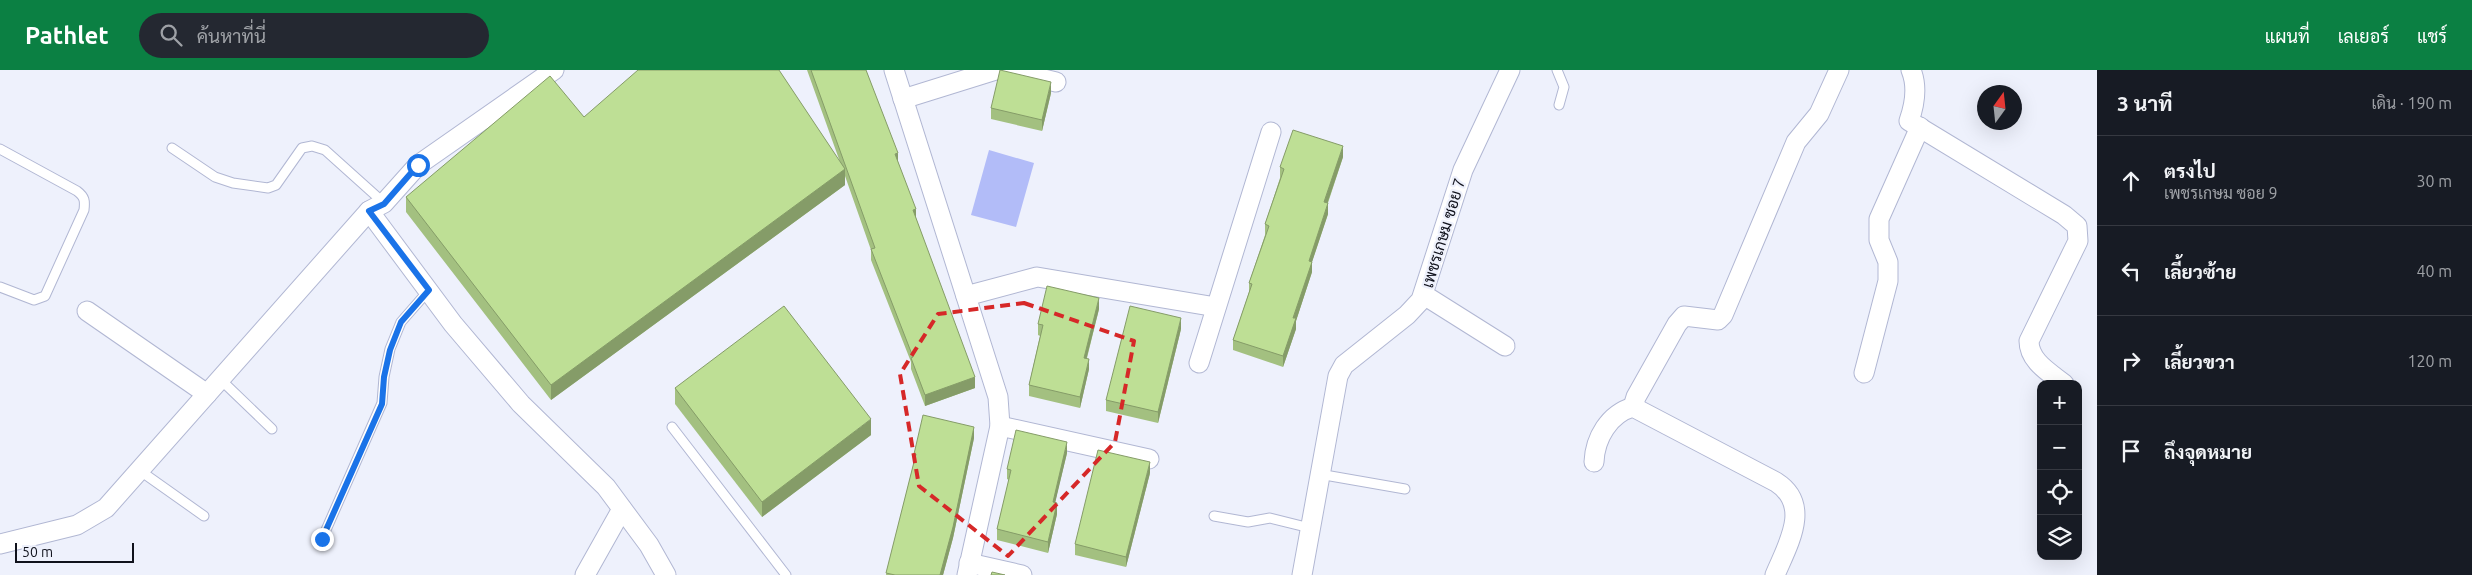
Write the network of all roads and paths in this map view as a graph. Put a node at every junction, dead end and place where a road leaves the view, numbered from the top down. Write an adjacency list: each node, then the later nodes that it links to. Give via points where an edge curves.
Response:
1 (554, 70): 16 (street, via 418,165)
2 (894, 70): 10 (street)
3 (996, 70): 10 (street)
4 (1007, 70): 9 (street)
5 (1510, 70): 19 (street, เพชรเกษม ซอย 7, via 1463,170)
6 (1557, 70): 11 (lane, via 1564,87)
7 (1839, 70): 29 (street, via 1819,114 1793,149 1723,315 1718,320 1684,316)
8 (1911, 70): 12 (street)
9 (1056, 82)
10 (904, 100): 20 (street)
11 (1559, 105)
12 (1915, 124): 25 (street, via 1879,219 1879,240 1888,262 1888,281); 27 (street, via 2077,226 2078,241 2029,341 2034,359)
13 (1271, 132): 21 (street)
14 (172, 148): 16 (lane, via 215,177 268,188 276,185 302,148 312,146 325,150)
15 (0, 149): 17 (lane, via 77,191 85,201 84,210 45,296 34,300)
16 (377, 207): 18 (street); 26 (street)
17 (0, 287)
18 (429, 290): 38 (street, via 521,404 606,487); 42 (lane, via 401,322 390,350 382,404)
19 (1424, 295): 23 (street); 36 (street, เพชรเกษม ซอย 7, via 1407,315 1344,365 1334,390)
20 (966, 296): 21 (street, via 1037,277); 30 (street, via 998,397)
21 (1216, 307): 24 (street)
22 (87, 311): 28 (street)
23 (1505, 346)
24 (1199, 363)
25 (1864, 373)
26 (220, 379): 28 (street); 32 (lane)
27 (2059, 380)
28 (207, 394): 35 (street)
29 (1633, 407): 34 (street, via 1621,410 1609,422 1595,447); 50 (street, via 1776,482 1790,493 1796,511 1794,524)
30 (1000, 426): 33 (street); 44 (street)
31 (672, 427): 47 (lane)
32 (272, 429)
33 (1149, 459)
34 (1594, 462)
35 (139, 470): 39 (lane); 43 (street, via 95,516 77,525)
36 (1319, 474): 37 (lane); 41 (street, เพชรเกษม ซอย 7)
37 (1405, 489)
38 (622, 509): 45 (street); 46 (street)
39 (204, 516)
40 (1214, 516): 41 (lane, via 1248,522 1270,518)
41 (1310, 528): 49 (street, เพชรเกษม ซอย 7)
42 (322, 539)
43 (0, 544)
44 (968, 569): 48 (street)
45 (585, 575)
46 (666, 575)
47 (786, 575)
48 (1022, 575)
49 (1302, 575)
50 (1775, 575)

